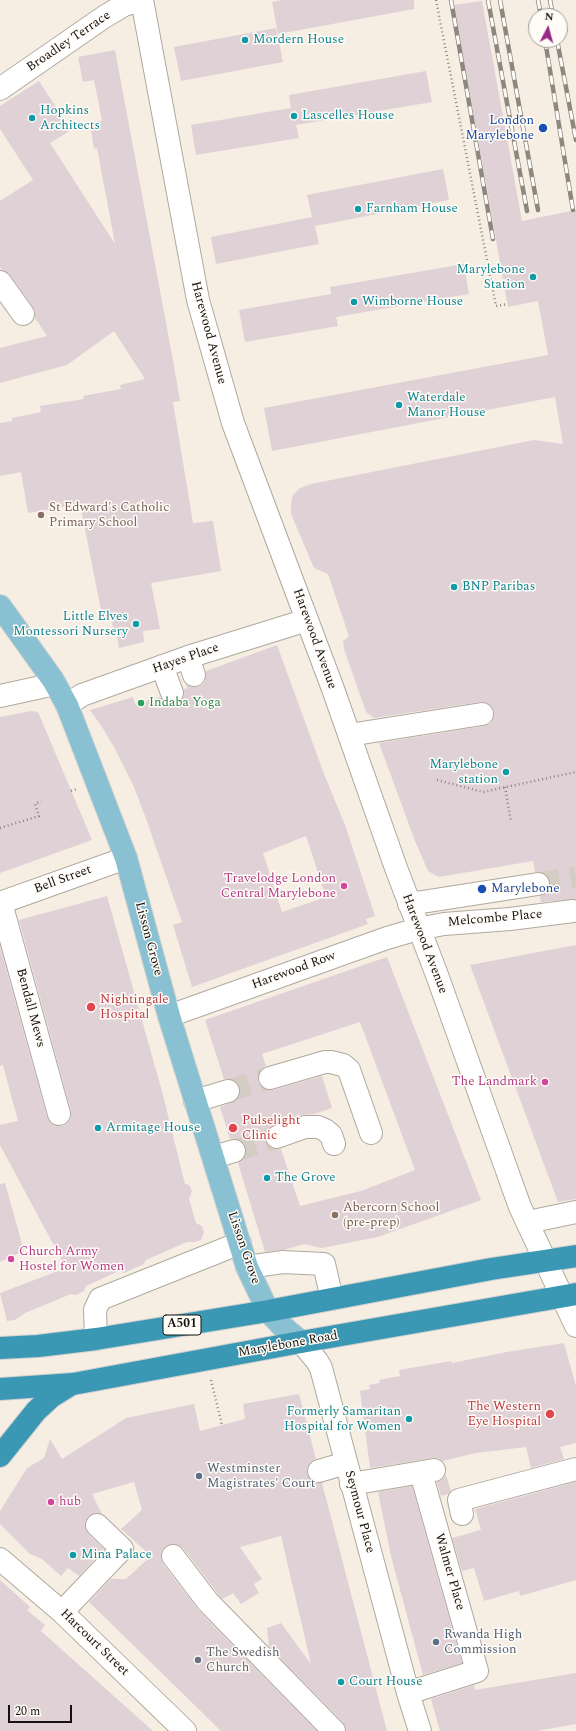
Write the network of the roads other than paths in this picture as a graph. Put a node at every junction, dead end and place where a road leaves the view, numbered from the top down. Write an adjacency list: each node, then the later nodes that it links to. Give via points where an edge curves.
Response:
1 (142, 0): 2 (street, Broadley Terrace, via 124,5 104,17); 6 (street, Harewood Avenue, via 187,247 203,319 233,423)
2 (0, 89)
3 (0, 282): 4 (street)
4 (23, 314)
5 (0, 606): 8 (main road, Lisson Grove)
6 (307, 620): 7 (street, Hayes Place, via 191,666); 13 (street, Harewood Avenue)
7 (162, 666): 9 (street); 11 (street, Hayes Place, via 82,695)
8 (55, 684): 10 (street); 11 (main road, Lisson Grove)
9 (172, 693)
10 (0, 696)
11 (67, 705): 14 (main road, Lisson Grove)
12 (482, 714): 13 (street)
13 (349, 735): 17 (street, Harewood Avenue)
14 (126, 858): 16 (street, Bell Street); 20 (main road, Lisson Grove)
15 (538, 884): 17 (street, Melcombe Place)
16 (0, 903): 24 (street, Bendall Mews)
17 (409, 904): 19 (street, Harewood Avenue)
18 (573, 911): 19 (street, Melcombe Place)
19 (418, 929): 20 (street, Harewood Row); 32 (street, Harewood Avenue)
20 (169, 1016): 23 (main road, Lisson Grove)
21 (270, 1078): 25 (street, via 325,1062 343,1066 349,1070)
22 (228, 1091): 23 (street)
23 (195, 1101): 29 (main road, Lisson Grove)
24 (59, 1114)
25 (371, 1133)
26 (277, 1136): 27 (street, via 305,1127 318,1127 331,1135)
27 (334, 1144)
28 (234, 1151): 29 (street)
29 (214, 1158): 34 (main road, Lisson Grove)
30 (576, 1212): 31 (street)
31 (553, 1216): 32 (street); 33 (street, via 562,1221)
32 (528, 1222): 36 (street, Harewood Avenue)
33 (576, 1223)
34 (240, 1243): 37 (main road, Lisson Grove); 42 (street, via 100,1299 95,1310)
35 (576, 1256): 36 (highway, A501)
36 (545, 1261): 38 (street, Harewood Avenue); 39 (highway, A501)
37 (247, 1267): 39 (street, via 283,1262 324,1264); 40 (main road, Lisson Grove)
38 (569, 1296): 41 (street, Harewood Avenue); 43 (highway, Marylebone Road)
39 (332, 1298): 40 (highway, A501)
40 (268, 1311): 42 (highway, A501); 43 (main road, Seymour Place)
41 (576, 1326)
42 (96, 1339): 44 (highway, A501)
43 (301, 1342): 45 (highway, Marylebone Road); 48 (street, Seymour Place, via 321,1368)
44 (0, 1348)
45 (73, 1384): 46 (highway, Marylebone Road); 47 (highway, via 36,1411)
46 (0, 1389)
47 (0, 1456)
48 (346, 1463): 50 (street); 51 (street, Seymour Place)
49 (576, 1469): 52 (street, via 459,1500)
50 (319, 1471)
51 (351, 1484): 57 (street, Seymour Place); 57 (street, Walmer Place, via 427,1471 477,1671)
52 (462, 1514)
53 (97, 1525): 56 (street, via 122,1549)
54 (174, 1556): 59 (street, via 208,1602)
55 (0, 1559): 56 (street, Harcourt Street)
56 (62, 1612): 58 (street, Harcourt Street)
57 (408, 1693): 60 (street, Seymour Place)
58 (184, 1731)
59 (334, 1731)
60 (420, 1731)

